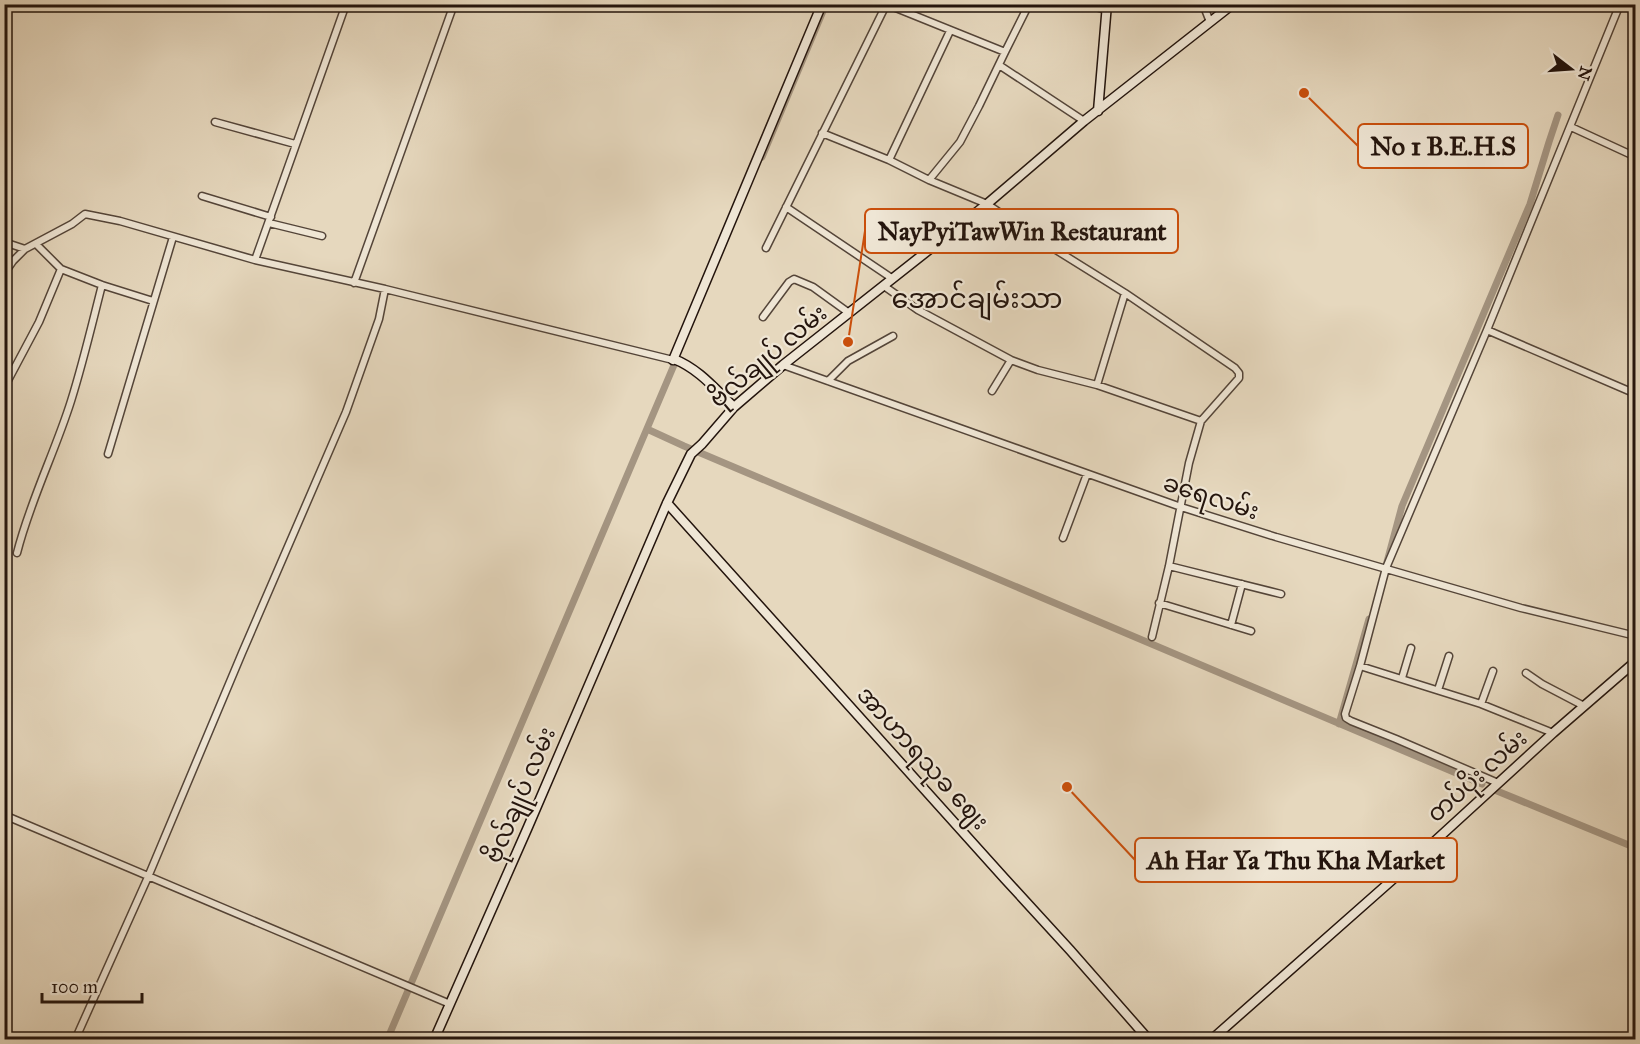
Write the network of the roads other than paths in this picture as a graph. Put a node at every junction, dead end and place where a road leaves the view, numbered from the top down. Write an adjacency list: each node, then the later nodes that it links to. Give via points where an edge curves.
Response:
1 (346, 4): 20 (street)
2 (454, 4): 38 (street)
3 (822, 4): 48 (street)
4 (1029, 4): 13 (street)
5 (1085, 4): 10 (street)
6 (1203, 4): 11 (street)
7 (1233, 4): 11 (street, ဗိုလ်ချုပ် လမ်း)
8 (1620, 4): 18 (street)
9 (885, 5): 12 (street); 19 (street)
10 (1106, 7): 15 (street)
11 (1210, 22): 15 (street, ဗိုလ်ချုပ် လမ်း)
12 (950, 31): 13 (street); 22 (street)
13 (1005, 52): 14 (street)
14 (999, 65): 16 (street); 23 (street, via 960,142)
15 (1098, 111): 16 (street, ဗိုလ်ချုပ် လမ်း)
16 (1084, 121): 25 (street, ဗိုလ်ချုပ် လမ်း)
17 (215, 122): 20 (street)
18 (1571, 127): 21 (street); 46 (street)
19 (822, 133): 22 (street); 26 (street)
20 (295, 144): 27 (street)
21 (1635, 157)
22 (889, 160): 23 (street)
23 (929, 180): 25 (street)
24 (201, 196): 27 (street)
25 (987, 204): 37 (street, ဗိုလ်ချုပ် လမ်း); 42 (street)
26 (786, 207): 32 (street); 37 (street)
27 (270, 220): 28 (street); 34 (street)
28 (322, 236)
29 (173, 237): 31 (street, via 85,214); 34 (street); 43 (street)
30 (4, 242): 33 (street)
31 (36, 244): 33 (street); 35 (street)
32 (766, 248)
33 (25, 249): 36 (street)
34 (255, 260): 38 (street)
35 (61, 269): 39 (street); 53 (street, via 39,322)
36 (4, 274)
37 (893, 279): 40 (street, ဗိုလ်ချုပ် လမ်း)
38 (354, 283): 41 (street)
39 (102, 285): 43 (street); 63 (street, via 71,400)
40 (884, 286): 44 (street, ဗိုလ်ချုပ် လမ်း); 49 (street, via 918,310)
41 (385, 289): 48 (street); 86 (street, via 379,319 346,412)
42 (1125, 293): 52 (street); 57 (street, via 1239,373 1239,378)
43 (153, 301): 58 (street)
44 (849, 313): 45 (street, via 813,287 794,279); 50 (street, ဗိုလ်ချုပ် လမ်း)
45 (763, 317)
46 (1487, 330): 55 (street); 65 (street)
47 (892, 336): 51 (street, via 848,362)
48 (676, 360): 56 (street, via 700,374)
49 (1011, 360): 52 (street); 54 (street)
50 (783, 365): 51 (street, ခရေလမ်း); 56 (street, ဗိုလ်ချုပ် လမ်း)
51 (828, 381): 59 (street, ခရေလမ်း)
52 (1097, 385): 57 (street)
53 (4, 388)
54 (992, 391)
55 (1635, 394)
56 (734, 407): 60 (street, ဗိုလ်ချုပ် လမ်း, via 691,454)
57 (1201, 421): 61 (street)
58 (108, 454)
59 (1087, 474): 61 (street, ခရေလမ်း); 62 (street)
60 (667, 503): 87 (street, ဗိုလ်ချုပ် လမ်း); 90 (street, အာဟာရသုခ ဈေး)
61 (1181, 507): 64 (street); 65 (street, ခရေလမ်း)
62 (1064, 538)
63 (17, 553)
64 (1168, 566): 66 (street); 68 (street)
65 (1386, 568): 71 (street, ခရေလမ်း, via 1521,608); 76 (street)
66 (1242, 584): 67 (street); 69 (street)
67 (1281, 594)
68 (1159, 603): 69 (street); 72 (street)
69 (1231, 626): 70 (street)
70 (1251, 631)
71 (1635, 636)
72 (1152, 637)
73 (1411, 648): 79 (street)
74 (1449, 656): 80 (street)
75 (1635, 661): 82 (street, တပ်ပိုး လမ်း)
76 (1360, 666): 79 (street); 84 (street, via 1345,714 1347,719)
77 (1492, 671): 81 (street)
78 (1526, 673): 82 (street)
79 (1402, 678): 80 (street)
80 (1438, 690): 81 (street)
81 (1481, 704): 83 (street)
82 (1584, 706): 83 (street, တပ်ပိုး လမ်း)
83 (1553, 733): 84 (street, တပ်ပိုး လမ်း)
84 (1498, 783): 91 (street, တပ်ပိုး လမ်း)
85 (4, 814): 86 (street)
86 (148, 877): 87 (street); 88 (street)
87 (450, 1004): 89 (street, ဗိုလ်ချုပ် လမ်း)
88 (75, 1040)
89 (434, 1040)
90 (1149, 1040)
91 (1211, 1040)

